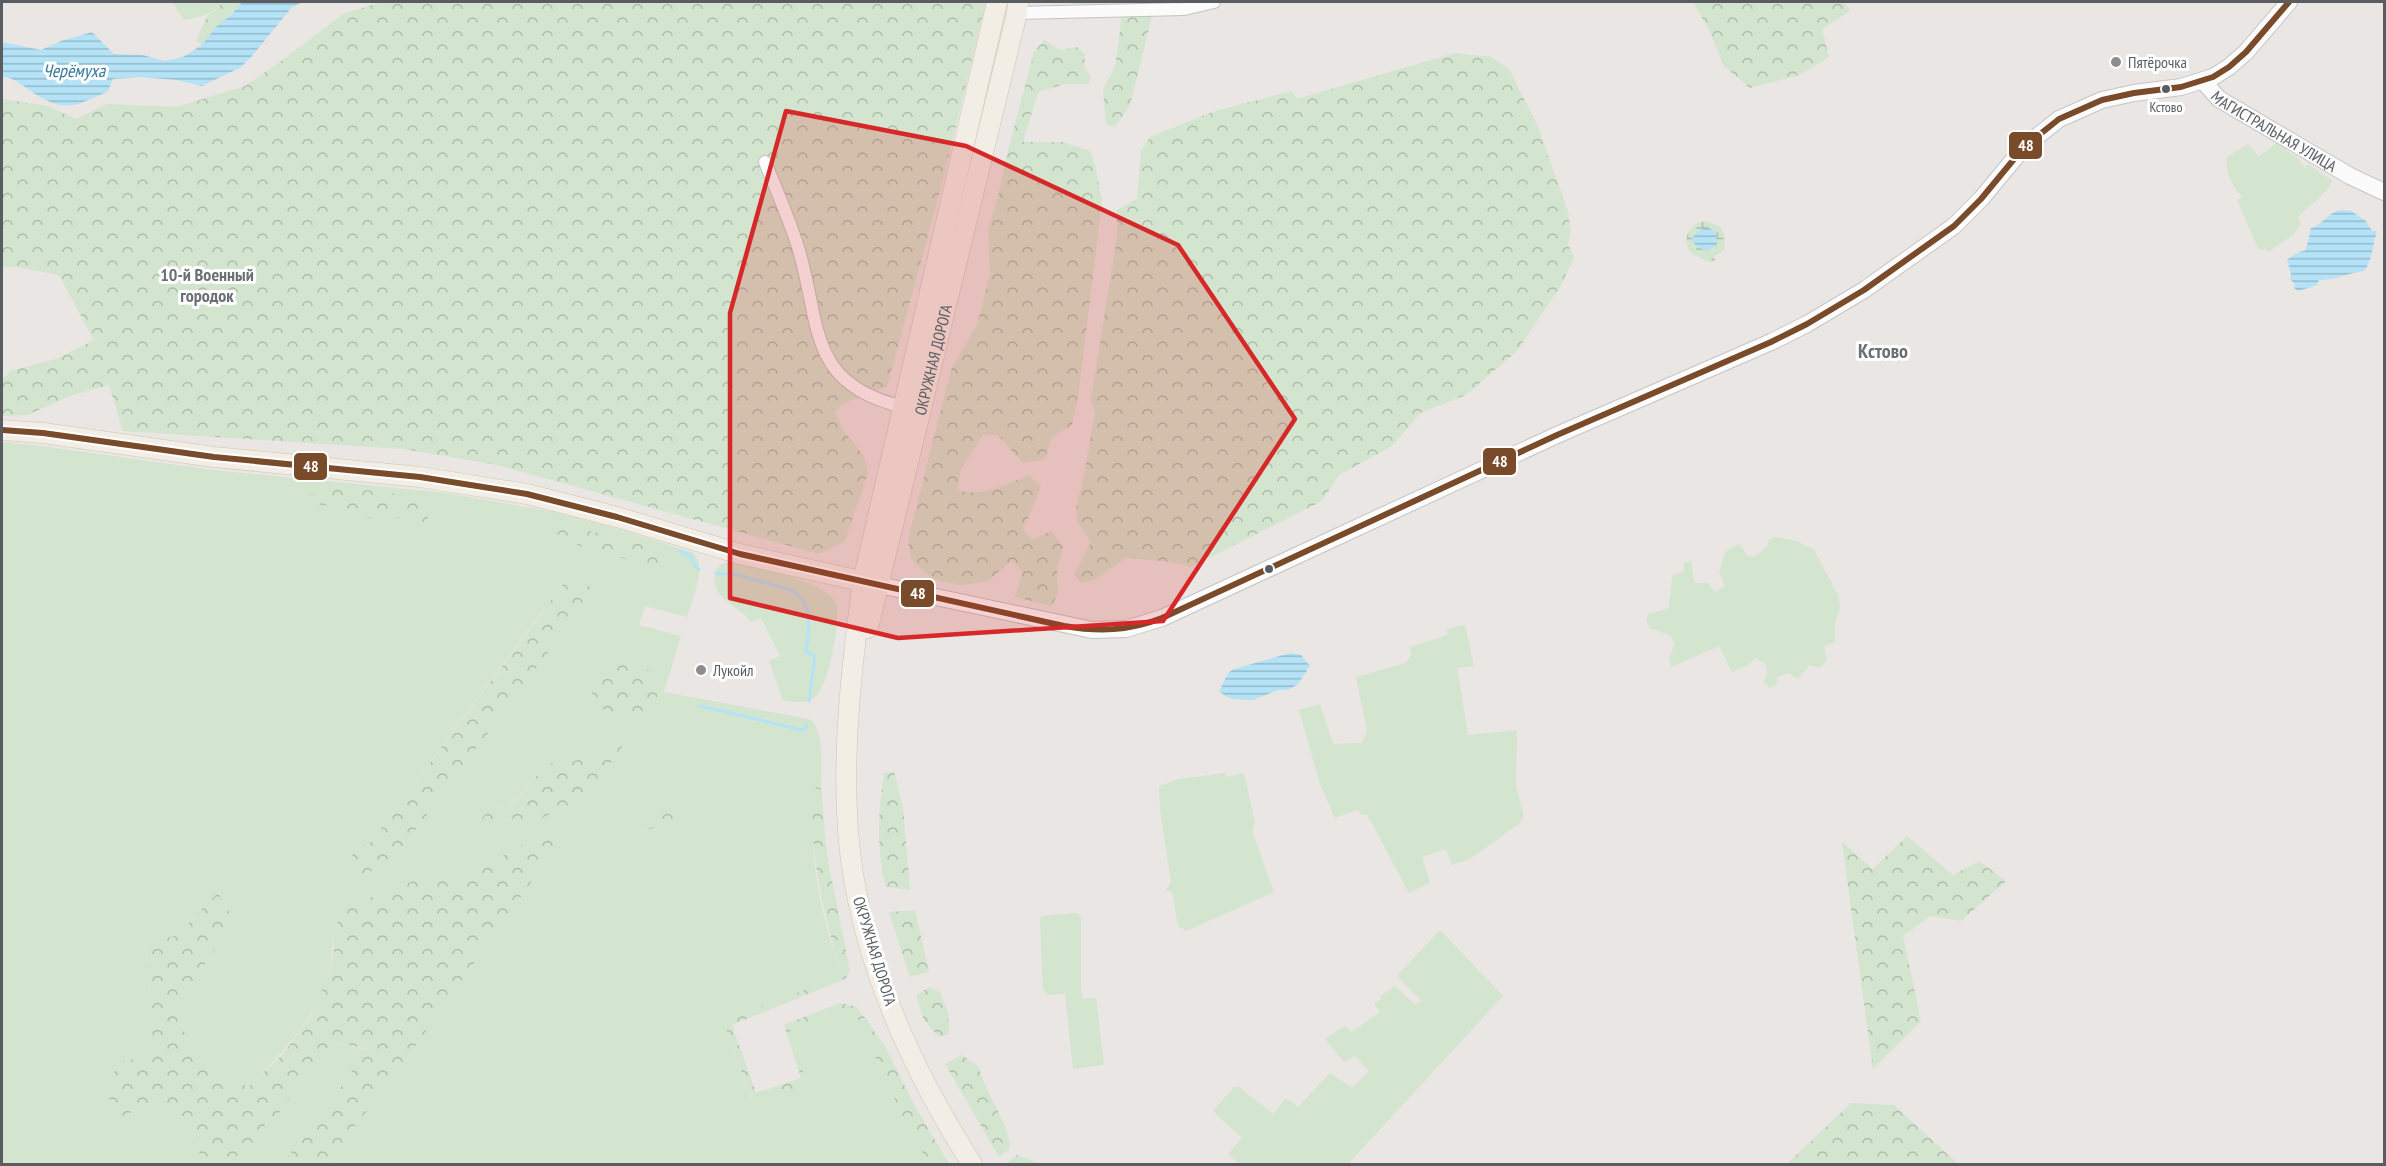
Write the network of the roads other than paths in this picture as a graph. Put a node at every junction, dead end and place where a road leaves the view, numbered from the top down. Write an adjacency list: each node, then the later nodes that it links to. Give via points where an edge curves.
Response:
1 (997, 2): 8 (main road, ОКРУЖНАЯ ДОРОГА)
2 (1214, 2): 4 (street, via 1184,9)
3 (2289, 2): 5 (main road, via 2247,52)
4 (1018, 7): 10 (main road, ОКРУЖНАЯ ДОРОГА)
5 (2203, 81): 7 (main road, МАГИСТРАЛЬНАЯ УЛИЦА, via 2219,99 2350,176); 10 (main road, МАГИСТРАЛЬНАЯ УЛИЦА, via 2118,96 2086,105 2059,119 2029,142 1981,199 1941,236 1864,290 1788,334 1546,440 1149,623 1114,630 1079,628)
6 (765, 162): 8 (street, via 797,245 822,349 842,378 879,401)
7 (2385, 192)
8 (904, 407): 10 (main road, ОКРУЖНАЯ ДОРОГА)
9 (2, 430): 10 (main road, via 214,457 420,477 527,494 740,554)
10 (871, 583): 11 (main road, ОКРУЖНАЯ ДОРОГА, via 849,719 848,830 855,886 883,986 916,1065)
11 (972, 1164)

